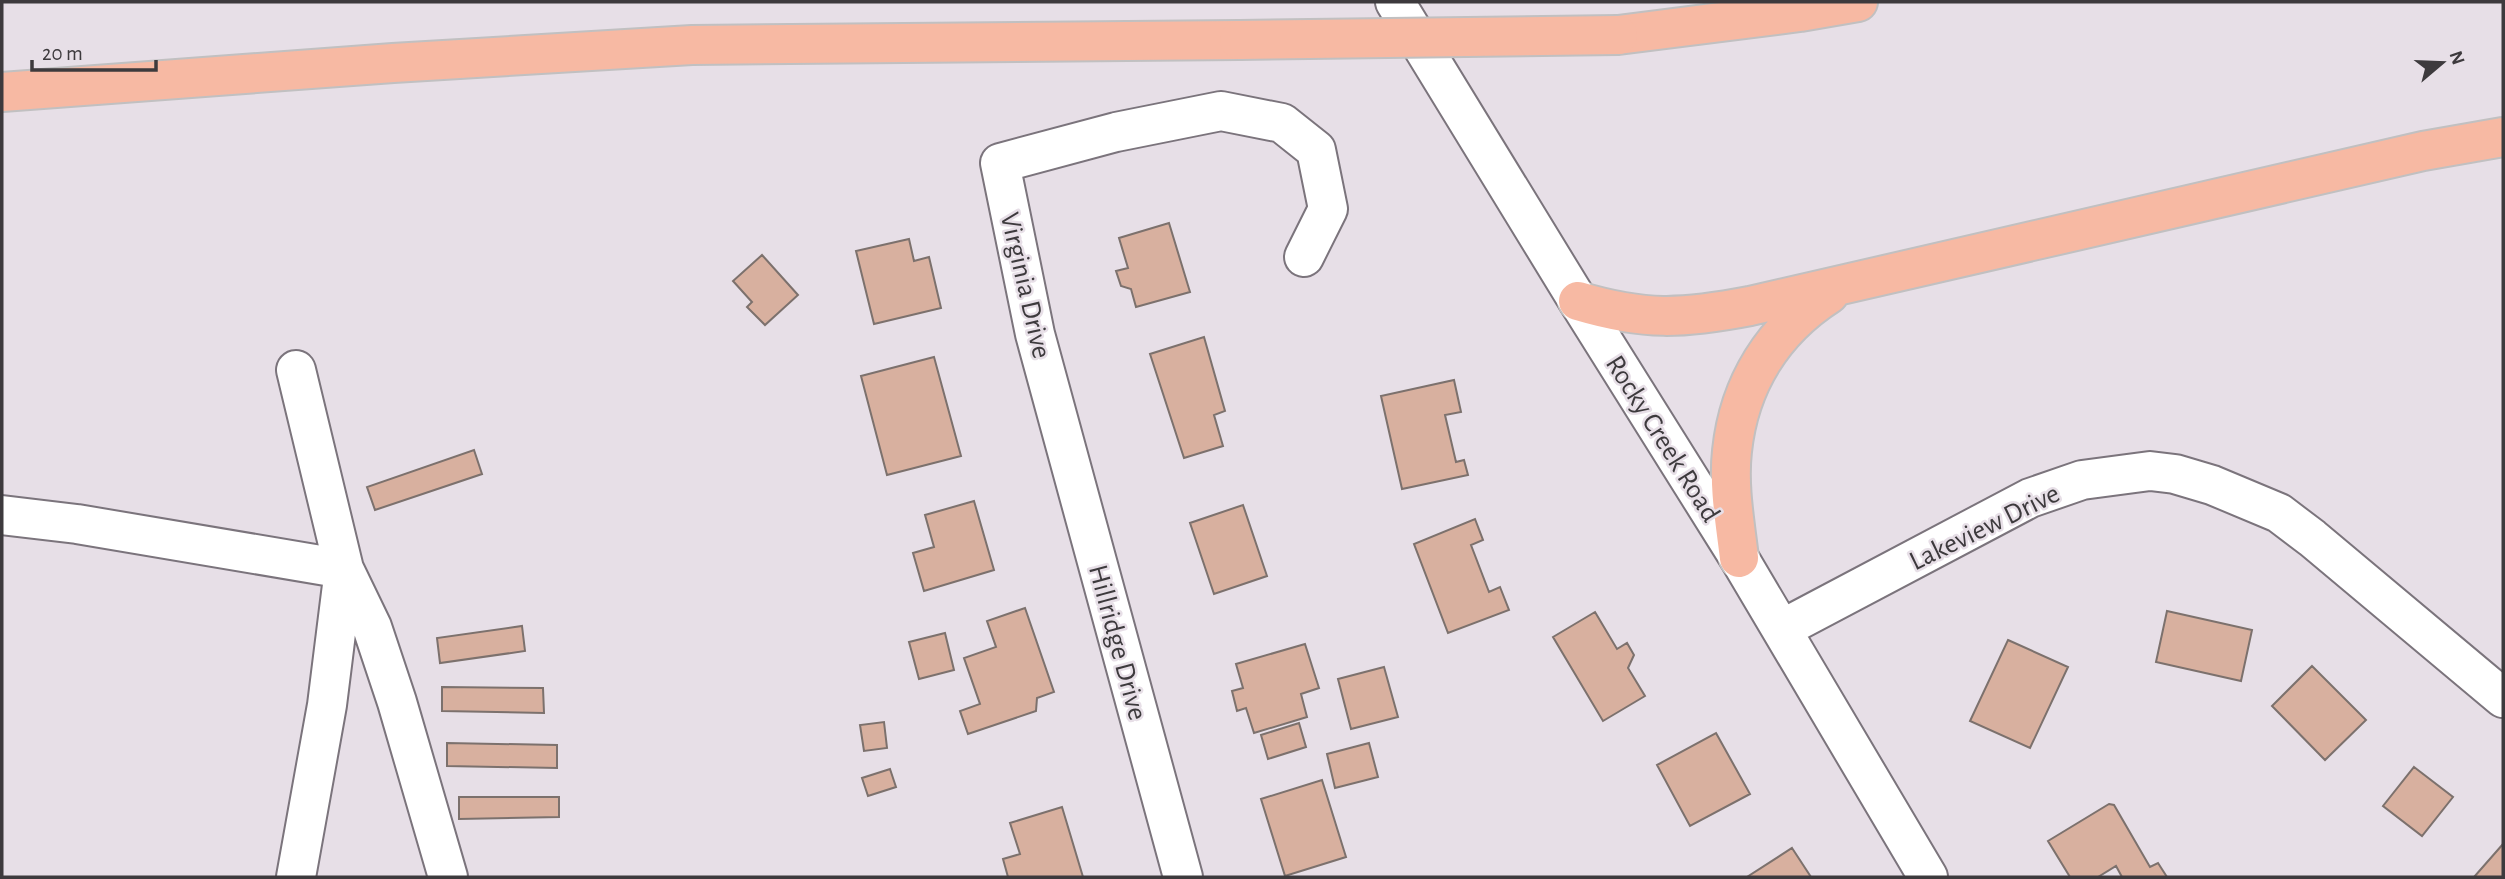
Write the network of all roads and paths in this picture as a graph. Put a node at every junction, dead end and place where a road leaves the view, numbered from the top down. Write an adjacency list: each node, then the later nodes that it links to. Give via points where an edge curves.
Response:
1 (1395, 2): 7 (street, Rocky Creek Road)
2 (1857, 2): 3 (highway, bridge, via 1618,35 692,46)
3 (2, 92)
4 (2503, 137): 6 (highway, via 2423,151)
5 (1304, 257): 9 (street, Virginia Drive, via 1328,209 1316,150 1282,123 1221,111 1116,132 1000,163 1035,334)
6 (1843, 285): 7 (highway, via 1701,315 1650,317); 11 (highway, via 1804,310 1777,337 1739,409 1731,453)
7 (1578, 301): 11 (street, Rocky Creek Road)
8 (296, 370): 12 (street)
9 (1056, 407): 17 (street, Hillridge Drive)
10 (2, 515): 12 (street)
11 (1739, 558): 13 (street, Rocky Creek Road)
12 (344, 569): 15 (street, via 327,705); 16 (street, via 372,627)
13 (1782, 629): 14 (street, Lakeview Drive, via 2030,498 2082,480 2150,471 2212,485 2279,513); 18 (street, Rocky Creek Road)
14 (2503, 698)
15 (296, 877)
16 (447, 877)
17 (1183, 877)
18 (1928, 877)

